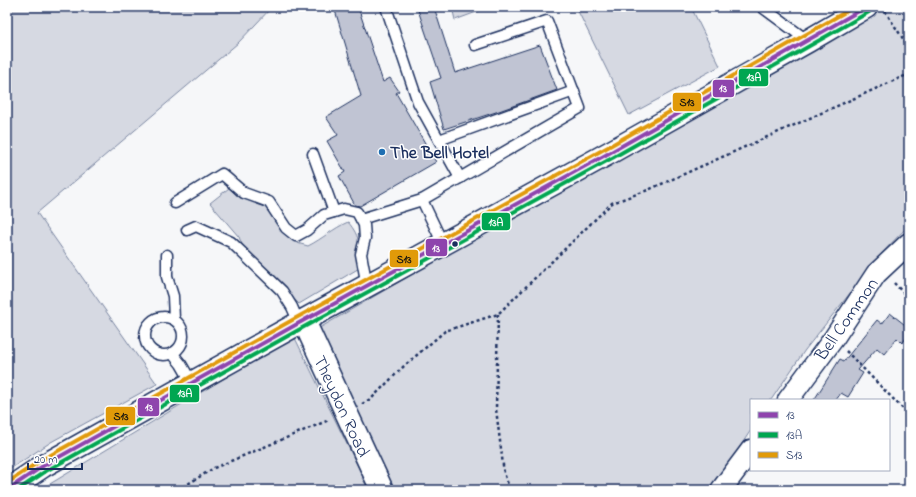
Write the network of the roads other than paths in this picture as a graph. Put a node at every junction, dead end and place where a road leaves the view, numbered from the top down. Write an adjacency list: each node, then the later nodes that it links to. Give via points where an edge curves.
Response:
1 (386, 7): 7 (lane, via 418,102)
2 (762, 7): 4 (lane)
3 (866, 7): 4 (main road)
4 (808, 41): 16 (main road)
5 (474, 45): 6 (lane, via 547,21)
6 (574, 91): 7 (lane); 9 (lane, via 580,108)
7 (439, 140): 9 (lane)
8 (313, 154): 12 (lane)
9 (460, 178): 10 (lane)
10 (422, 200): 13 (lane); 16 (lane)
11 (175, 204): 12 (lane, via 222,174 244,193 269,202 286,228 296,236)
12 (334, 212): 13 (lane, via 344,209 357,212)
13 (361, 219): 18 (lane, via 365,238 361,254)
14 (187, 230): 20 (lane, via 196,226 230,242 282,291)
15 (909, 243): 23 (street, Bell Common, via 876,274 834,338)
16 (443, 244): 18 (main road)
17 (167, 255): 19 (lane, via 167,277 173,296)
18 (367, 286): 20 (main road)
19 (174, 320): 21 (lane, via 182,328 183,340 181,346); 21 (lane, via 169,317 158,318 149,324 145,334 151,350 161,354)
20 (301, 322): 22 (main road); 26 (main road, Theydon Road)
21 (172, 353): 22 (lane)
22 (192, 383): 25 (main road, via 43,466)
23 (789, 399)
24 (750, 451): 27 (street)
25 (7, 490)
26 (382, 490)
27 (721, 490)

